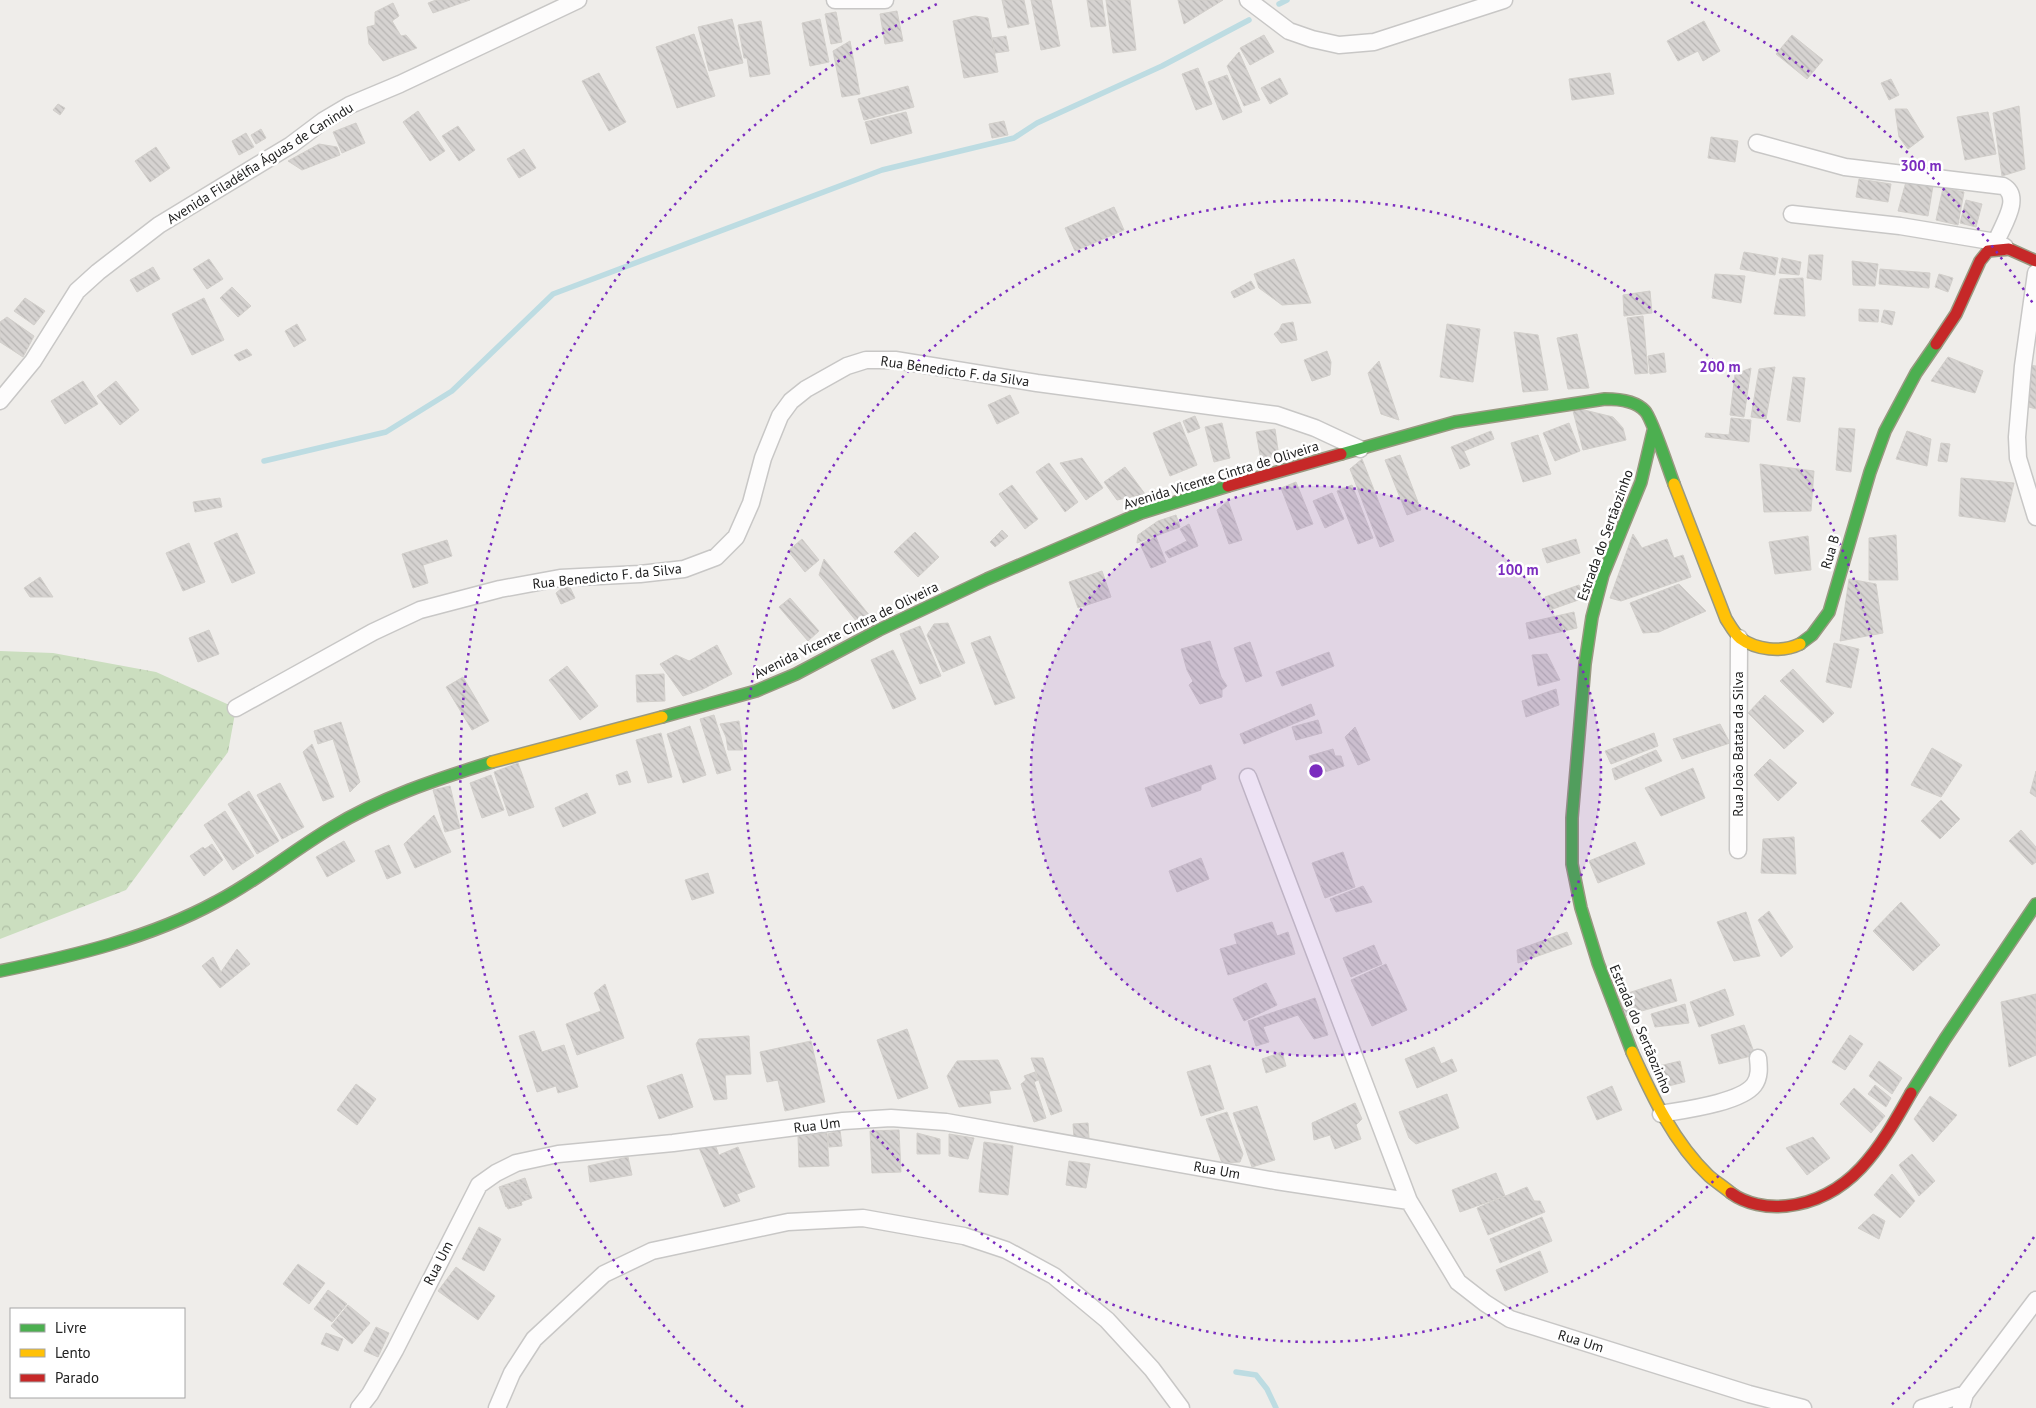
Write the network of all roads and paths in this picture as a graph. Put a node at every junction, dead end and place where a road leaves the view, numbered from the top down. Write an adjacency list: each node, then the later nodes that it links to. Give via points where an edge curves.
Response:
1 (578, 0): 11 (street, Avenida Filadélfia Águas de Canindu, via 350,105 159,225 77,292 33,361)
2 (835, 0): 3 (street)
3 (885, 0)
4 (1248, 0): 5 (street, via 1289,30 1339,45 1374,42)
5 (1504, 0)
6 (1756, 143): 8 (street, via 1845,167 2003,186 2012,195 2012,204)
7 (1792, 214): 8 (street, via 1900,226)
8 (2002, 246): 9 (street); 15 (street, Rua B, via 1988,251 1980,261 1956,314 1916,373 1885,431 1829,612 1803,643 1788,649 1756,646)
9 (2036, 261)
10 (2036, 273): 14 (street, via 2017,437 2018,458)
11 (0, 401)
12 (1653, 430): 13 (street, Avenida Vicente Cintra de Oliveira, via 1646,412 1635,404 1622,399 1605,399 1455,422); 15 (street, via 1726,619); 22 (street, Estrada do Sertãozinho, via 1636,496 1610,555 1595,600 1572,816 1572,866 1597,964 1636,1064)
13 (1360, 448): 16 (street, Rua Benedicto F. da Silva, via 1277,415 896,360 866,360 847,366 791,401 780,416 763,458 751,503 736,537 716,557 684,569 560,578 500,589 420,610 373,632); 20 (street, Avenida Vicente Cintra de Oliveira, via 1142,513 987,579 756,691 502,760 397,796 331,828 200,911 113,942 42,963)
14 (2036, 517)
15 (1739, 638): 18 (street, Rua João Batata da Silva)
16 (236, 708)
17 (1248, 778): 23 (street, Rua Um)
18 (1738, 850)
19 (2036, 904): 22 (street, Estrada do Sertãozinho, via 1930,1061 1888,1134 1865,1164 1839,1188 1817,1200 1789,1209 1749,1204 1712,1181)
20 (0, 971)
21 (1758, 1058): 22 (street, via 1759,1075 1749,1090 1718,1103)
22 (1661, 1114)
23 (1409, 1201): 26 (street, Rua Um, via 1276,1181 946,1122 891,1118 558,1154 516,1163 479,1185 395,1350); 29 (street, Rua Um, via 1458,1282 1510,1319)
24 (2036, 1300): 25 (street)
25 (1963, 1401): 30 (street)
26 (359, 1408)
27 (497, 1408): 28 (street, via 512,1372 534,1339 604,1274 652,1251 788,1222 863,1218 964,1236 1006,1250 1054,1276 1107,1320 1152,1369)
28 (1181, 1408)
29 (1803, 1408)
30 (1922, 1408)

